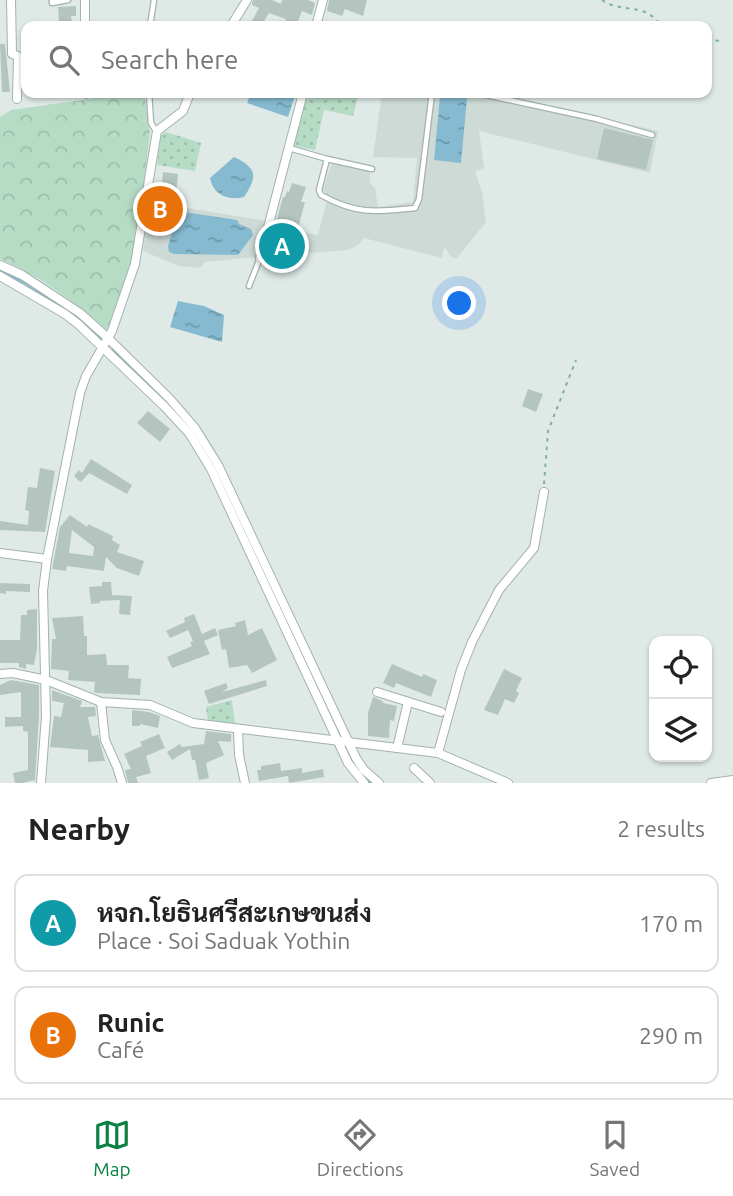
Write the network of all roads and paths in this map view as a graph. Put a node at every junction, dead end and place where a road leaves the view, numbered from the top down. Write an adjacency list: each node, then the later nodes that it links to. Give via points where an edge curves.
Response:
1 (11, 0): 21 (street)
2 (52, 0): 3 (lane)
3 (68, 0)
4 (85, 0): 9 (street)
5 (154, 0): 10 (lane)
6 (247, 0): 11 (street)
7 (323, 0): 12 (street)
8 (602, 0): 13 (path, via 613,7 647,13)
9 (85, 21)
10 (151, 21)
11 (234, 21)
12 (317, 21)
13 (655, 21)
14 (712, 40): 15 (path)
15 (723, 41)
16 (149, 98): 22 (lane, via 151,123)
17 (188, 98): 22 (street, via 183,111)
18 (302, 98): 24 (street)
19 (431, 98): 25 (lane, via 415,208 370,212 335,203 319,190)
20 (500, 98): 23 (lane)
21 (18, 99)
22 (157, 131): 31 (street, via 135,264)
23 (652, 135)
24 (289, 148): 25 (lane); 27 (street)
25 (327, 159): 26 (lane)
26 (372, 169)
27 (260, 258): 30 (lane)
28 (0, 265): 31 (street, via 79,313)
29 (0, 276): 32 (street, via 65,314)
30 (249, 286)
31 (108, 339): 32 (street); 44 (street, via 170,399 218,465)
32 (103, 347): 36 (street, via 80,393); 44 (street, via 189,433 211,468)
33 (576, 360): 34 (path, via 548,431)
34 (544, 492): 46 (street, via 534,548 499,590 472,642)
35 (0, 552): 36 (street)
36 (47, 559): 38 (street, via 43,591)
37 (0, 674): 38 (street)
38 (46, 680): 40 (street); 49 (street)
39 (377, 692): 41 (street)
40 (101, 702): 43 (street, via 150,705 193,723); 50 (street, via 105,740)
41 (408, 702): 42 (street); 45 (street)
42 (441, 712)
43 (238, 730): 44 (street); 51 (street)
44 (344, 743): 45 (street); 52 (street, via 348,763); 53 (street)
45 (397, 748): 46 (street)
46 (438, 753): 55 (street)
47 (414, 768): 54 (street)
48 (733, 780): 56 (street)
49 (41, 783)
50 (121, 783)
51 (245, 783)
52 (364, 783)
53 (379, 783)
54 (430, 783)
55 (508, 783)
56 (711, 783)

